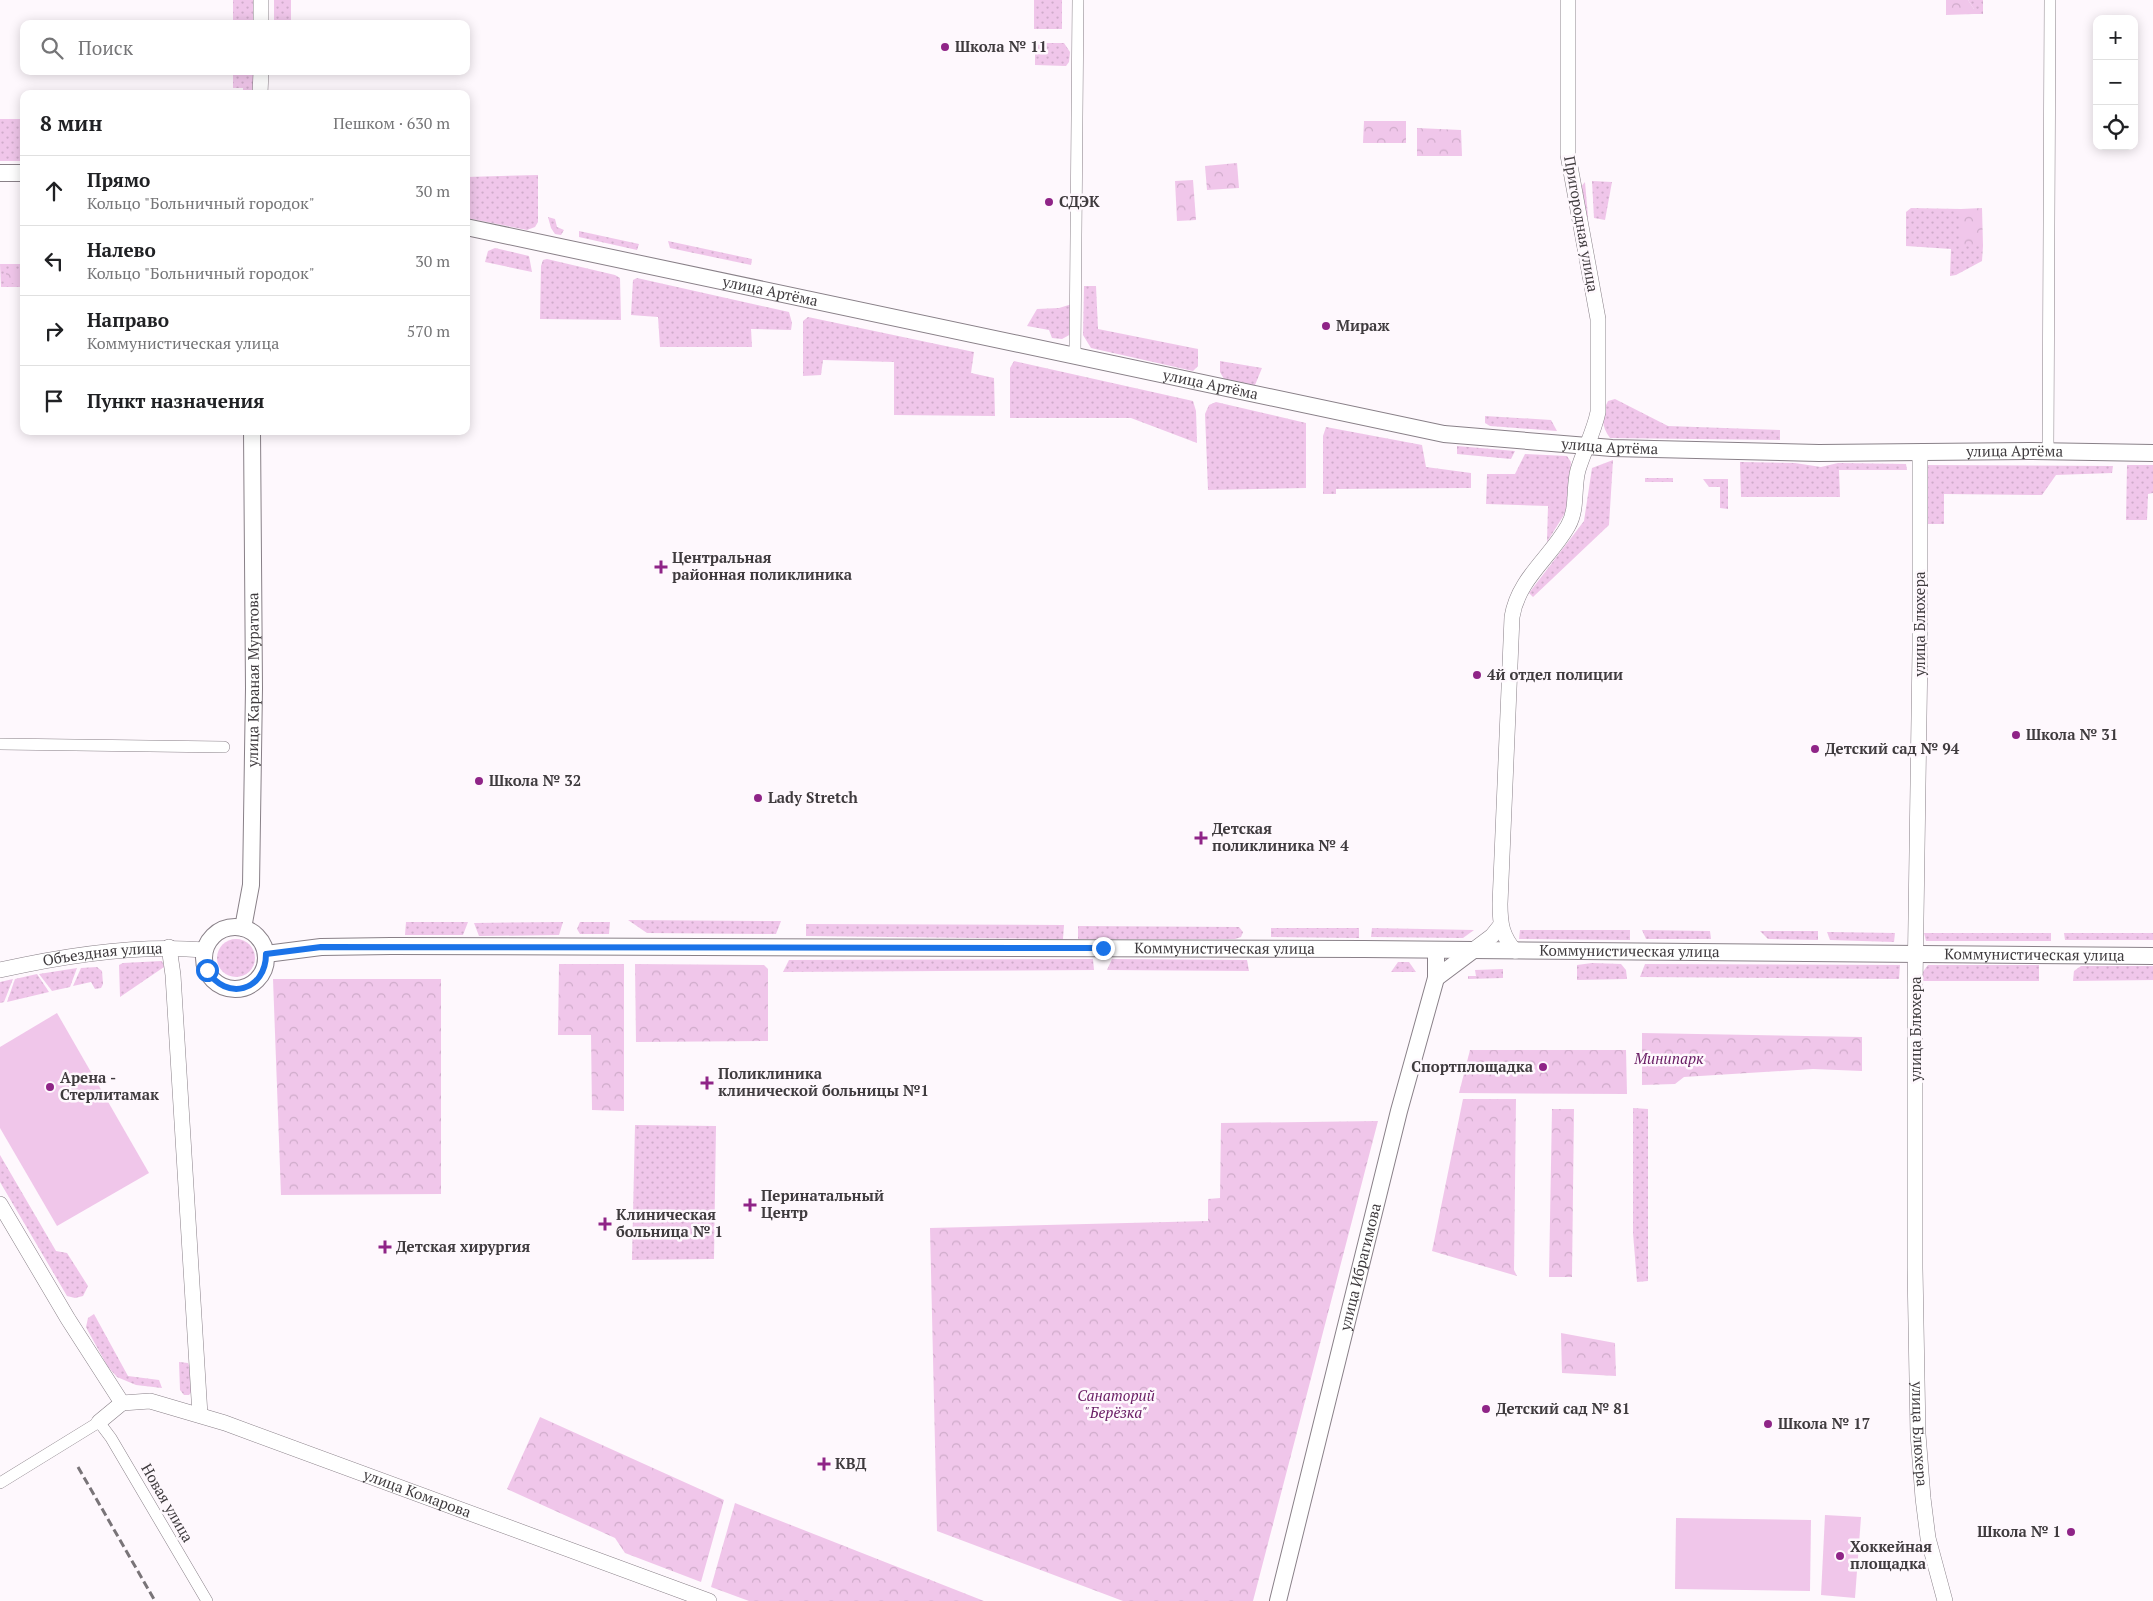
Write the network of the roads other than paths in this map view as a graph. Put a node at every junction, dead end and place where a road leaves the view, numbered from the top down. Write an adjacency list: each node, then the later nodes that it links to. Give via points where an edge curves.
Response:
1 (261, 0): 5 (street)
2 (1078, 0): 11 (street)
3 (1568, 0): 13 (street, Пригородная улица, via 1568,155 1598,319 1598,412)
4 (2050, 0): 14 (street)
5 (261, 20)
6 (260, 75): 7 (street)
7 (260, 90)
8 (0, 173): 9 (main road)
9 (20, 174)
10 (470, 228): 11 (main road, улица Артёма)
11 (1075, 355): 13 (main road, улица Артёма, via 1444,434)
12 (252, 435): 20 (main road, улица Караная Муратова, via 254,688 251,885)
13 (1587, 446): 16 (main road, улица Артёма); 19 (street, Пригородная улица, via 1577,472 1574,510 1568,526 1515,600)
14 (2048, 452): 15 (main road, улица Артёма); 16 (main road, улица Артёма)
15 (2153, 453)
16 (1920, 454): 26 (street, улица Блюхера)
17 (0, 744): 18 (street)
18 (224, 747)
19 (1500, 926): 24 (street); 25 (street)
20 (243, 928): 22 (main road, via 220,931); 27 (main road, via 256,935)
21 (169, 947): 22 (street, Объездная улица); 29 (street, Объездная улица, via 64,958); 33 (street)
22 (205, 950): 27 (main road, via 204,961 212,978 228,988 237,989 246,988 260,977)
23 (1436, 950): 24 (main road, Коммунистическая улица); 27 (main road, Коммунистическая улица, via 381,946 321,947); 30 (main road, улица Ибрагимова)
24 (1472, 951): 25 (main road, Коммунистическая улица); 30 (main road)
25 (1515, 951): 26 (main road, Коммунистическая улица)
26 (1917, 953): 28 (main road, Коммунистическая улица); 39 (street, улица Блюхера, via 1915,1268 1918,1434 1928,1538)
27 (266, 954)
28 (2153, 956)
29 (0, 970)
30 (1436, 978): 38 (main road, улица Ибрагимова, via 1399,1111)
31 (0, 1204): 32 (street, via 68,1320)
32 (122, 1403): 33 (street, улица Комарова, via 150,1401); 34 (street)
33 (200, 1415): 37 (street, улица Комарова)
34 (98, 1422): 35 (street); 36 (street, Новая улица, via 111,1438)
35 (0, 1483)
36 (207, 1601)
37 (709, 1601)
38 (1278, 1601)
39 (1945, 1601)

